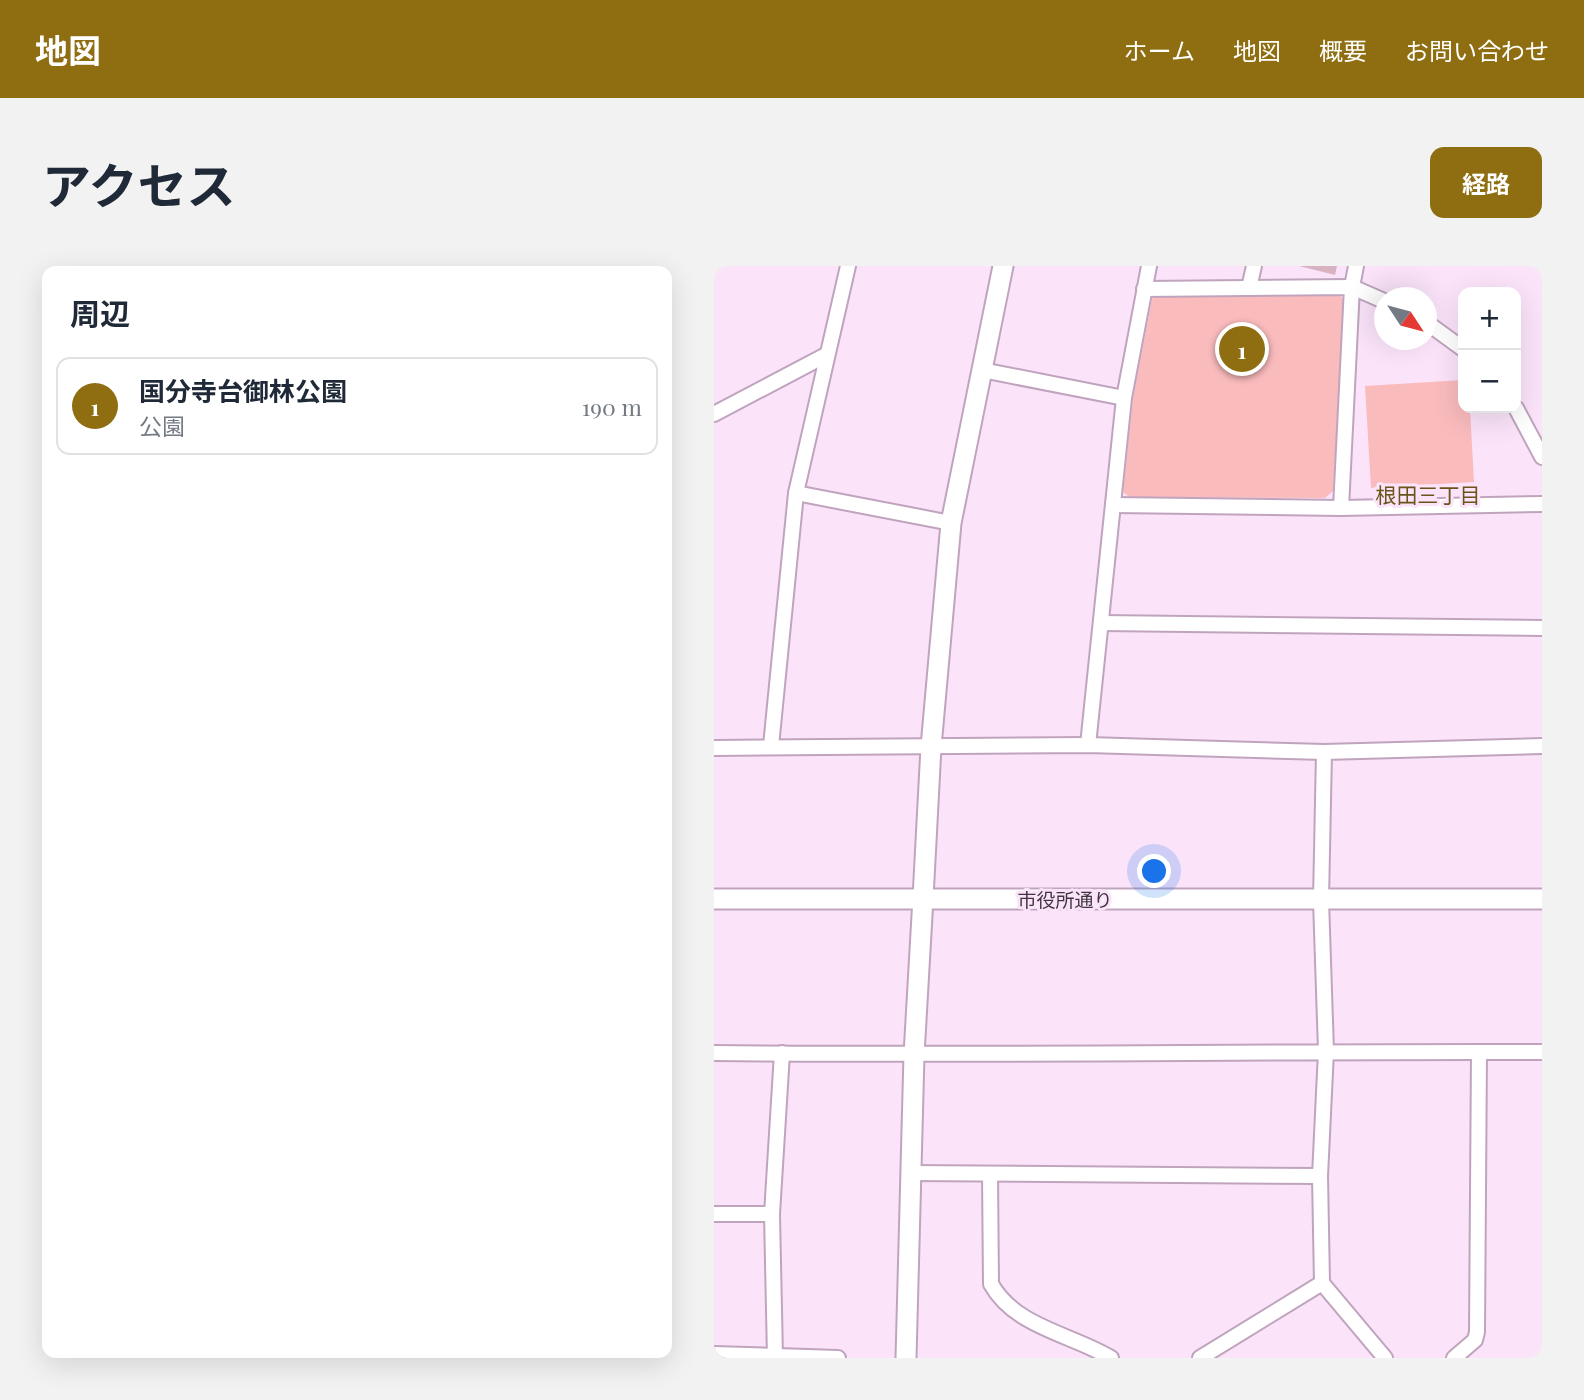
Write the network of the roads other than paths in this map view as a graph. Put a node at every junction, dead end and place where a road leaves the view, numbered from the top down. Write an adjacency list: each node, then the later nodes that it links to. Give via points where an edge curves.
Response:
1 (848, 266): 12 (street)
2 (1003, 266): 13 (street)
3 (1149, 266): 8 (street)
4 (1254, 266): 7 (street)
5 (1356, 266): 6 (street)
6 (1352, 287): 7 (street); 9 (street); 21 (street)
7 (1249, 288): 8 (street)
8 (1144, 289): 14 (street)
9 (1374, 297)
10 (1437, 330): 11 (street)
11 (1458, 345)
12 (827, 355): 16 (street); 18 (street)
13 (982, 370): 14 (street); 22 (street)
14 (1124, 398): 20 (street)
15 (1519, 413): 17 (street)
16 (714, 414)
17 (1542, 457)
18 (796, 493): 22 (street); 26 (street)
19 (1542, 504): 21 (street)
20 (1113, 505): 21 (street); 23 (street)
21 (1341, 508)
22 (951, 523): 28 (street)
23 (1101, 623): 24 (street); 25 (street)
24 (1542, 628)
25 (1088, 745): 28 (street); 30 (street)
26 (771, 746): 28 (street); 29 (street)
27 (1542, 746): 30 (street)
28 (932, 747): 31 (street)
29 (714, 748)
30 (1324, 752): 33 (street)
31 (923, 898): 32 (street, 市役所通り); 33 (street, 市役所通り); 40 (street)
32 (714, 899)
33 (1321, 900): 34 (street, 市役所通り); 35 (street)
34 (1542, 900)
35 (1326, 1051): 37 (street); 40 (street); 43 (street)
36 (714, 1052): 39 (street)
37 (1479, 1052): 38 (street); 54 (street, via 1477,1332 1475,1340)
38 (1542, 1052)
39 (782, 1054): 40 (street); 45 (street)
40 (914, 1055): 41 (street)
41 (911, 1174): 42 (street); 50 (street)
42 (990, 1174): 43 (street); 51 (street, via 991,1284 999,1299 1018,1315)
43 (1320, 1176): 46 (street)
44 (714, 1214): 45 (street)
45 (772, 1214): 48 (street)
46 (1322, 1283): 52 (street); 53 (street)
47 (714, 1354): 48 (street)
48 (775, 1357): 49 (street)
49 (838, 1358)
50 (906, 1358)
51 (1111, 1358)
52 (1199, 1358)
53 (1385, 1358)
54 (1454, 1358)

